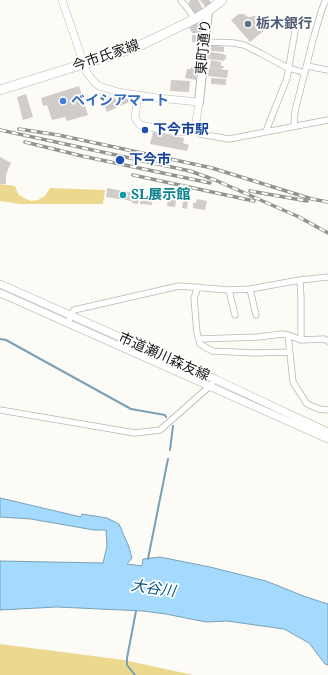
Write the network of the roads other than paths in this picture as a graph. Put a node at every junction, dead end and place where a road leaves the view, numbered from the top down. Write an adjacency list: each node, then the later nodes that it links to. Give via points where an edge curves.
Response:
1 (62, 0): 11 (street)
2 (222, 0): 6 (main road, 東町通り)
3 (326, 0): 5 (street)
4 (181, 1): 8 (street)
5 (322, 9): 7 (street); 12 (street)
6 (208, 11): 8 (main road, 今市氏家線); 10 (main road, 東町通り)
7 (328, 12)
8 (195, 19): 11 (main road, 今市氏家線, via 143,44)
9 (296, 25): 13 (street)
10 (205, 42): 13 (street, via 244,45); 18 (main road, 東町通り)
11 (84, 64): 16 (main road, 今市氏家線); 17 (street, via 90,78 99,86)
12 (307, 66): 14 (street); 15 (street)
13 (289, 68): 15 (street); 22 (street)
14 (328, 70)
15 (305, 73): 20 (street, via 295,111)
16 (0, 90)
17 (138, 95): 18 (street); 21 (street, via 135,118 140,125 176,132 186,132)
18 (200, 102): 21 (street)
19 (328, 120): 20 (street)
20 (294, 126): 22 (street)
21 (193, 128): 22 (street, via 200,134 229,139)
22 (266, 131)
23 (328, 277): 24 (street)
24 (300, 280): 27 (street); 35 (street)
25 (0, 284): 32 (street, 市道瀬川森友線)
26 (198, 287): 28 (street); 32 (street, via 179,286 156,290 74,310); 34 (street, via 194,298)
27 (250, 289): 28 (street); 31 (street)
28 (229, 290): 30 (street)
29 (0, 293): 32 (street, 市道瀬川森友線)
30 (235, 315)
31 (256, 315)
32 (70, 319): 38 (street, 市道瀬川森友線); 39 (street, 市道瀬川森友線)
33 (288, 335): 34 (street); 35 (street); 37 (street)
34 (199, 339): 37 (street, via 200,344 212,351)
35 (301, 340): 36 (street)
36 (328, 341)
37 (289, 352): 41 (street, via 293,382 307,404)
38 (215, 379): 39 (street); 42 (street, 市道瀬川森友線)
39 (210, 386): 40 (street, via 160,430 135,433); 43 (street, 市道瀬川森友線)
40 (0, 410)
41 (328, 410)
42 (328, 432)
43 (328, 439)

